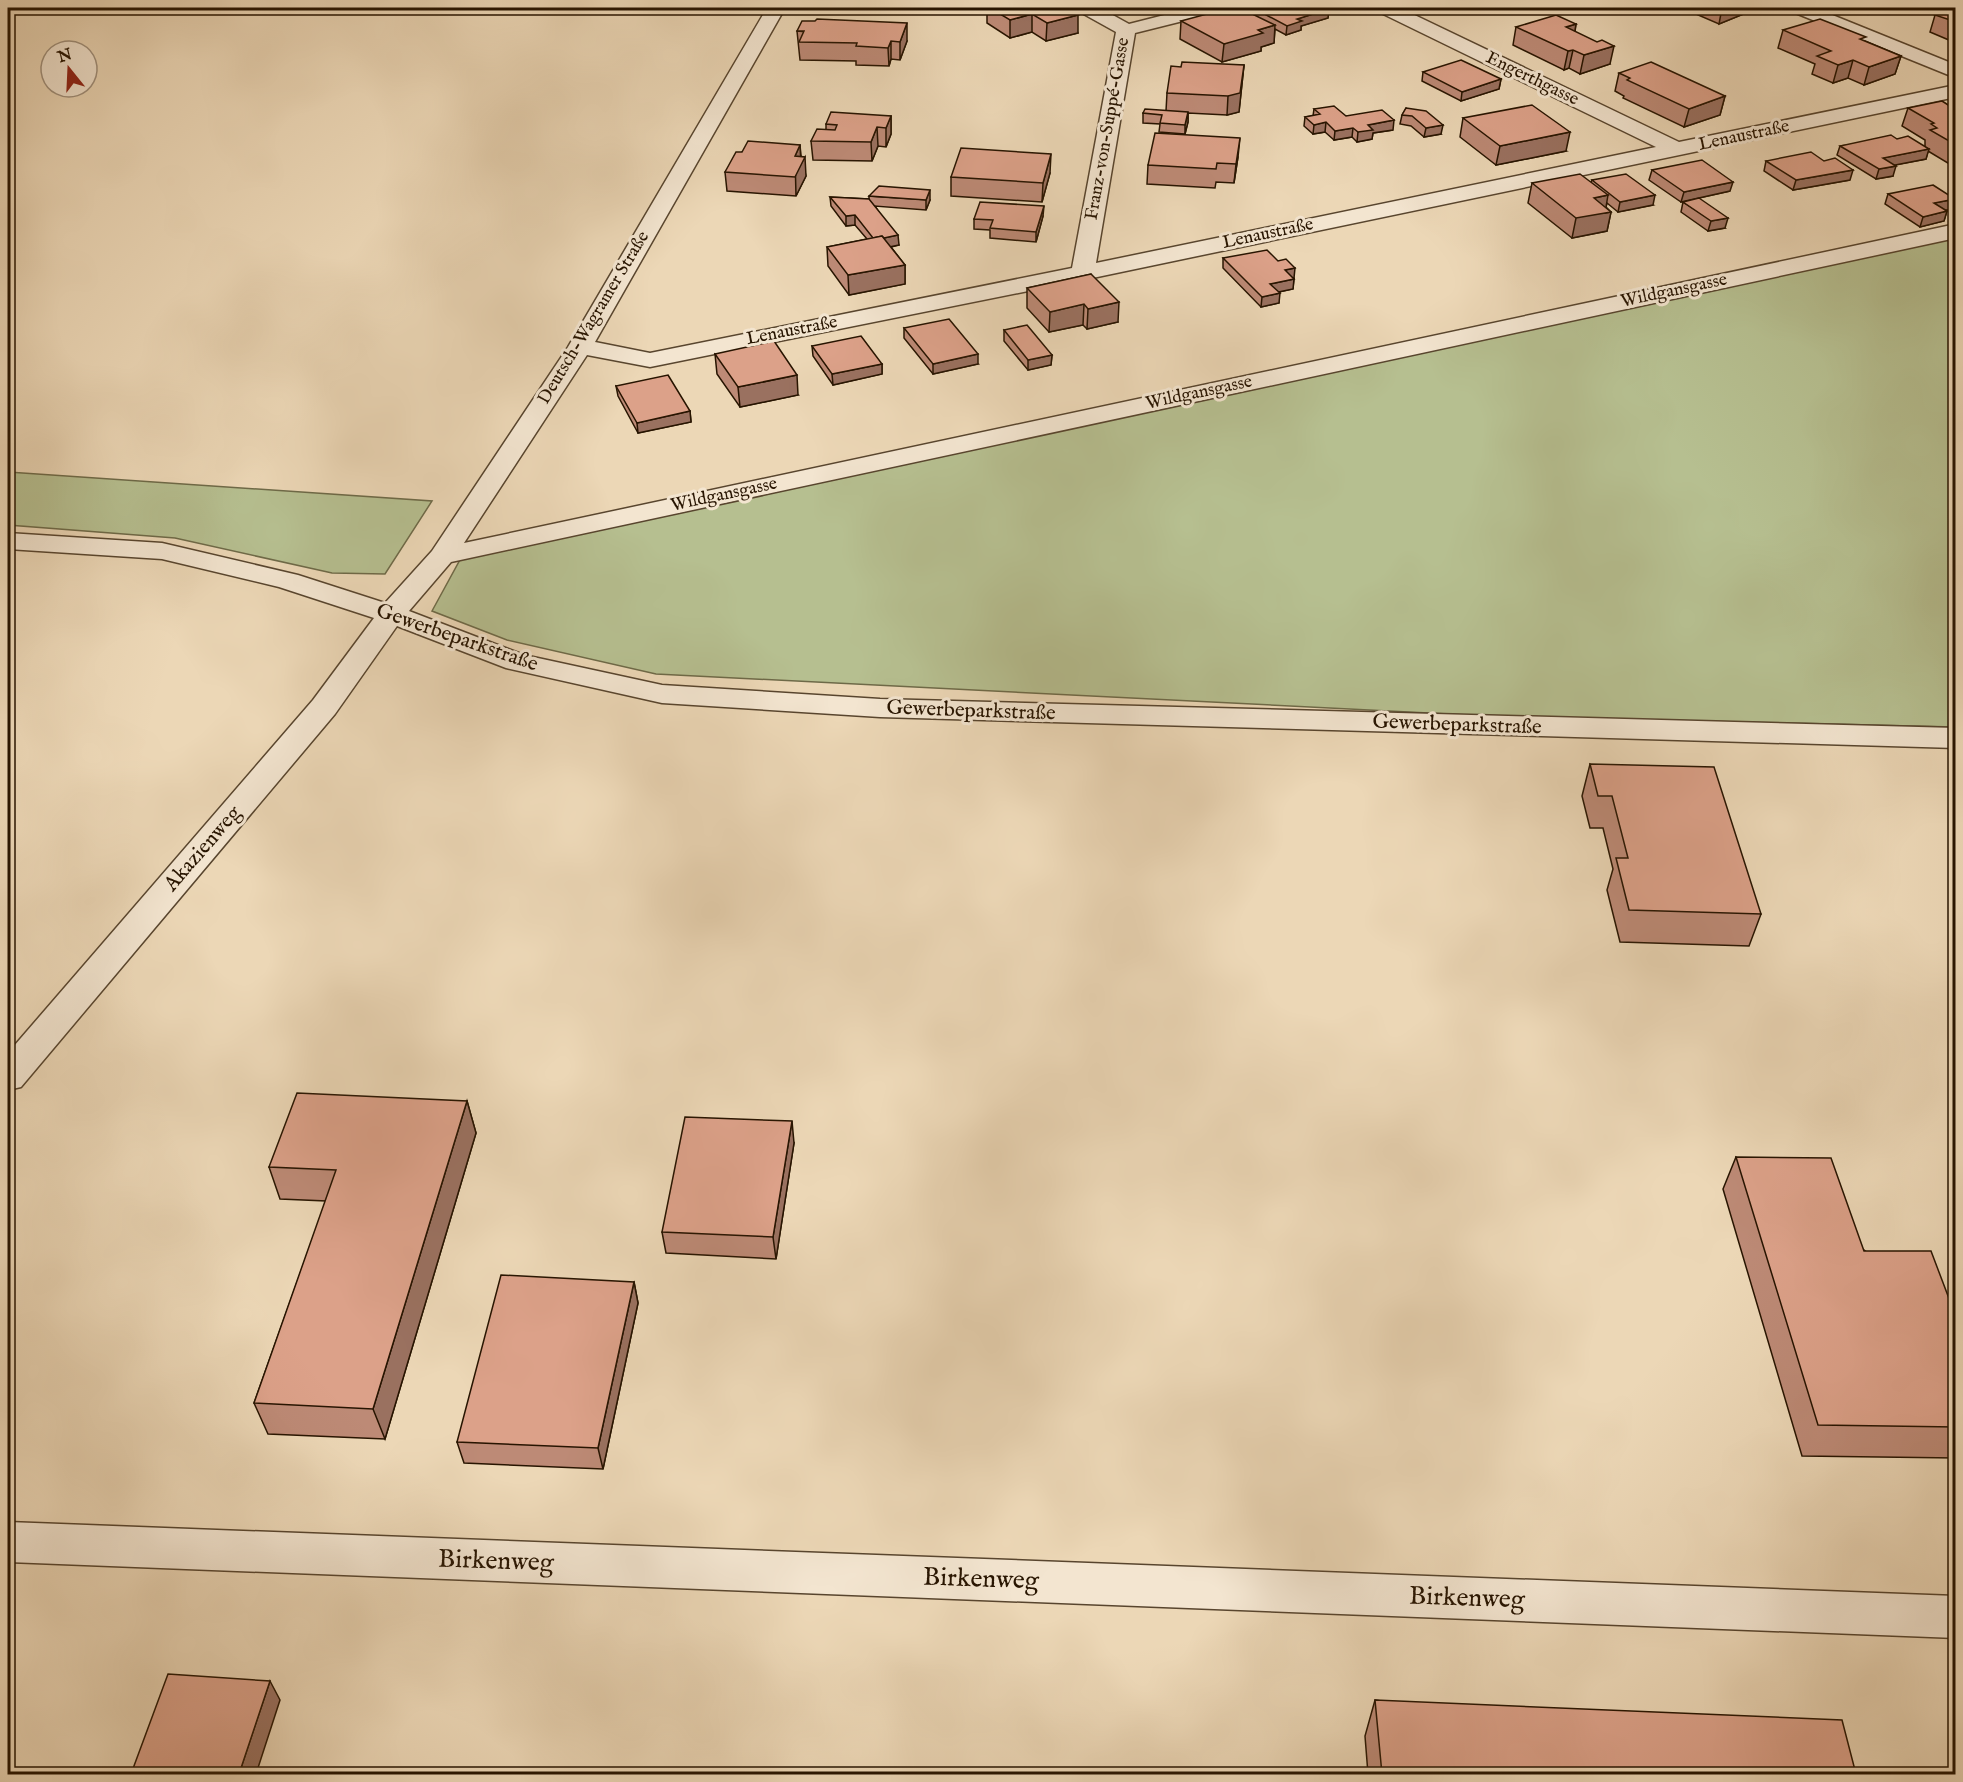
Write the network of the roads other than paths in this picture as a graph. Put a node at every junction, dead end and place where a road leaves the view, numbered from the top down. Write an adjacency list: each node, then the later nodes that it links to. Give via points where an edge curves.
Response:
1 (776, 8): 12 (street, Deutsch-Wagramer Straße)
2 (1087, 8): 6 (street, Franz-von-Suppé-Gasse)
3 (1212, 8): 6 (street)
4 (1386, 8): 9 (street, Engerthgasse)
5 (1800, 8): 7 (street)
6 (1126, 30): 11 (street, Franz-von-Suppé-Gasse)
7 (1956, 72)
8 (1956, 91): 9 (street, Lenaustraße)
9 (1678, 150): 11 (street, Lenaustraße)
10 (1956, 231): 14 (street, Wildgansgasse)
11 (1083, 273): 12 (street, Lenaustraße, via 650,360)
12 (580, 347): 14 (street, Deutsch-Wagramer Straße)
13 (8, 541): 15 (street, Gewerbeparkstraße, via 162,551 288,580)
14 (442, 556): 15 (street, Deutsch-Wagramer Straße)
15 (391, 614): 16 (street, Gewerbeparkstraße, via 516,662 662,694 880,708); 17 (street, Akazienweg, via 324,706)
16 (1956, 738)
17 (8, 1077)
18 (8, 1542): 19 (street, Birkenweg)
19 (1956, 1617)

